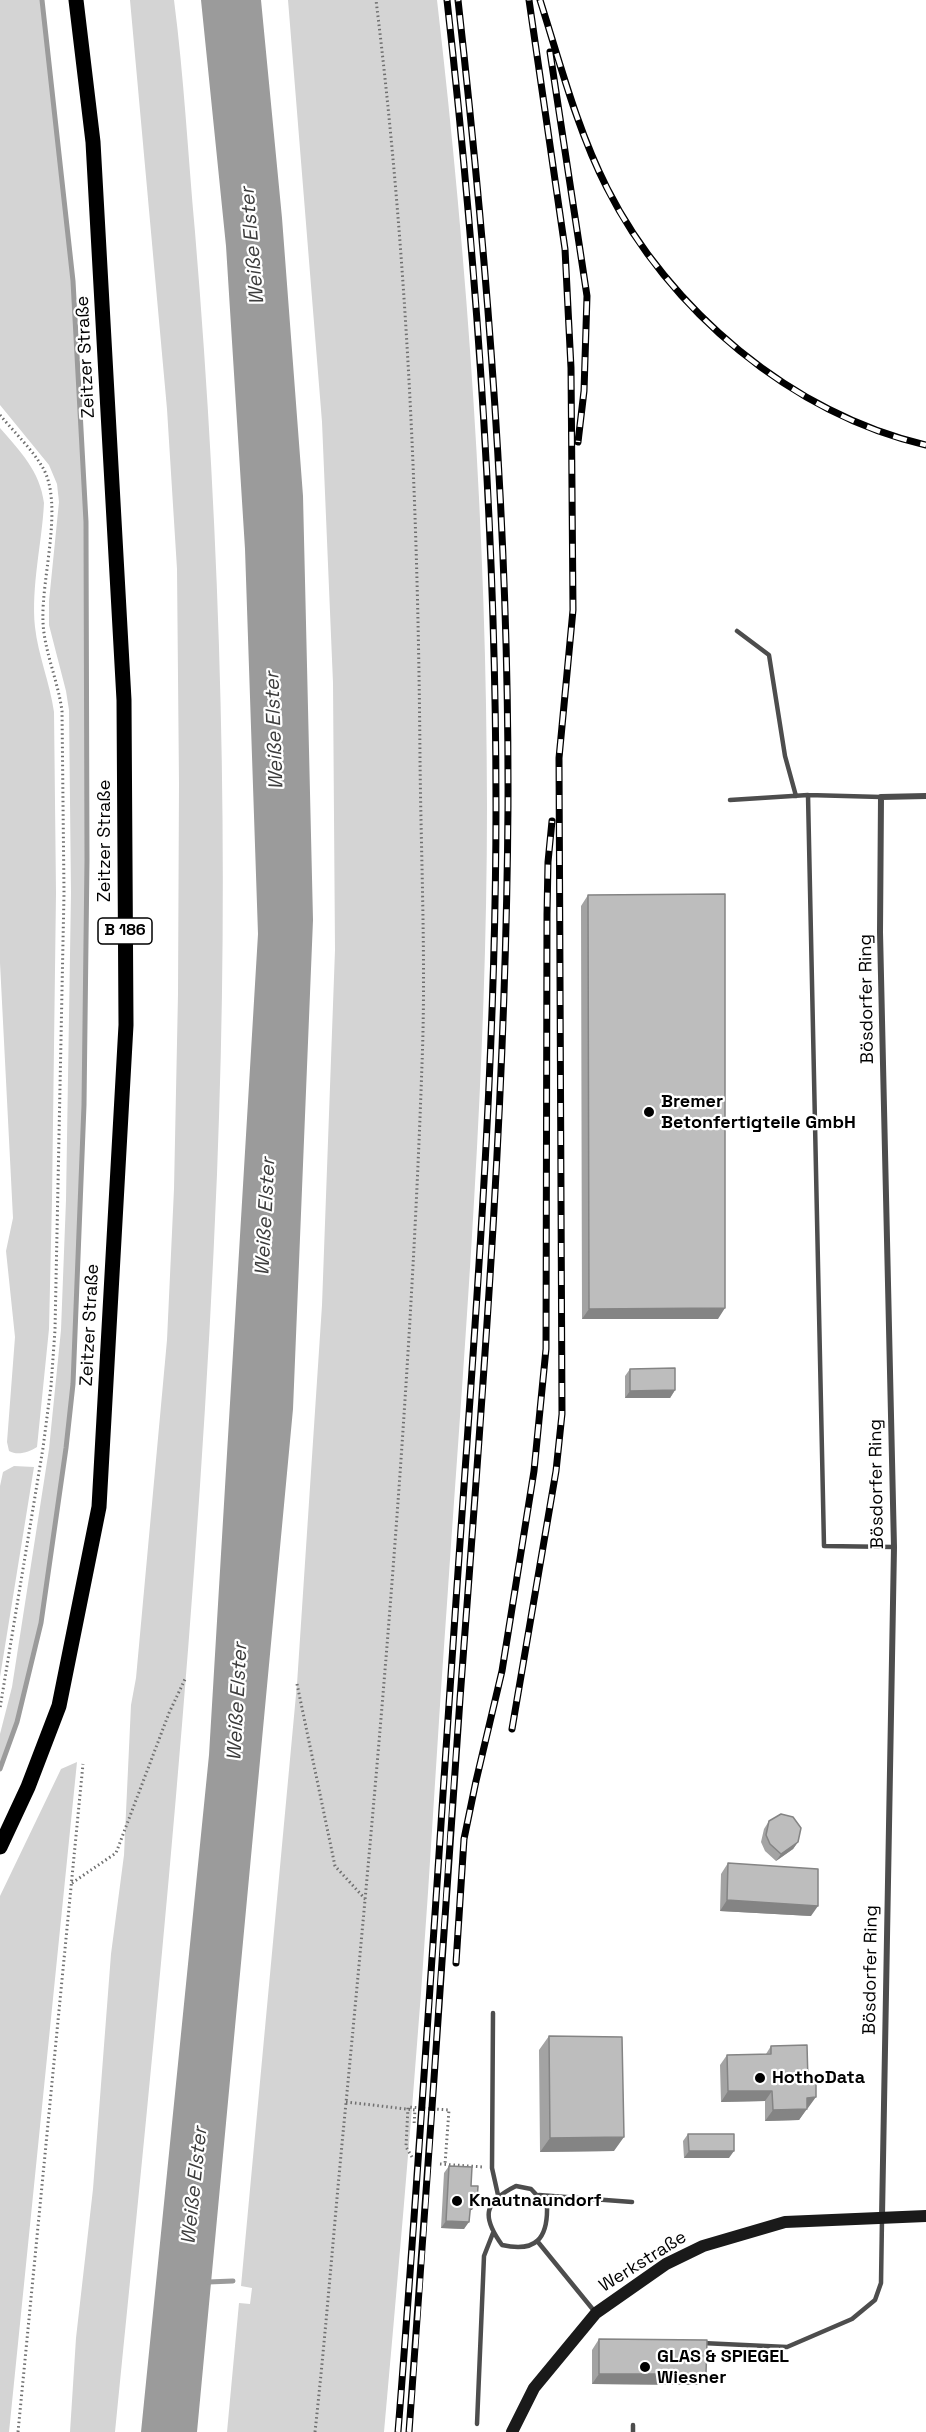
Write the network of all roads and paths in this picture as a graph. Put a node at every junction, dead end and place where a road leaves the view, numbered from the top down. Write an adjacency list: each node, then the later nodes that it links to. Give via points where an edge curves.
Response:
1 (76, 0): 15 (main road, Zeitzer Straße / B 186, via 93,142 124,700 126,1025 99,1507 59,1706)
2 (376, 0): 17 (path, via 392,127 412,402 423,1058 407,1381)
3 (0, 415): 13 (path, via 44,469 51,494 42,601 43,626 62,711 64,893 59,1212 51,1386)
4 (737, 631): 6 (lane, via 769,655 785,756)
5 (808, 795): 6 (lane); 8 (lane); 10 (lane, via 824,1546)
6 (796, 796): 9 (lane)
7 (926, 796): 8 (street)
8 (881, 797): 10 (street, Bösdorfer Ring, via 880,932)
9 (730, 800)
10 (894, 1546): 26 (street, Bösdorfer Ring)
11 (186, 1677): 16 (path, via 116,1853)
12 (297, 1684): 17 (path, via 335,1866)
13 (0, 1708)
14 (83, 1764): 16 (path)
15 (0, 1847)
16 (72, 1883): 34 (path)
17 (367, 1901): 19 (path)
18 (493, 2013): 22 (lane)
19 (346, 2102): 20 (path, via 415,2110); 35 (path)
20 (414, 2125)
21 (412, 2157): 22 (path, via 406,2146 408,2107 449,2110 442,2164)
22 (492, 2168): 23 (lane)
23 (498, 2195): 24 (lane, via 516,2186 531,2188); 28 (lane, via 490,2207)
24 (539, 2195): 25 (lane); 29 (lane, via 548,2206 548,2224)
25 (632, 2202)
26 (882, 2216): 27 (main road, Werkstraße); 30 (main road, Werkstraße, via 785,2222 703,2246 666,2265); 31 (lane, via 881,2283 875,2300 852,2319 787,2347)
27 (926, 2216)
28 (493, 2233): 29 (lane, via 502,2245 518,2249); 32 (lane, via 484,2256)
29 (538, 2242): 30 (lane)
30 (596, 2313): 36 (main road, Werkstraße, via 534,2388)
31 (692, 2343)
32 (477, 2424)
33 (633, 2425): 37 (lane)
34 (18, 2432)
35 (315, 2432)
36 (512, 2432)
37 (633, 2432)

